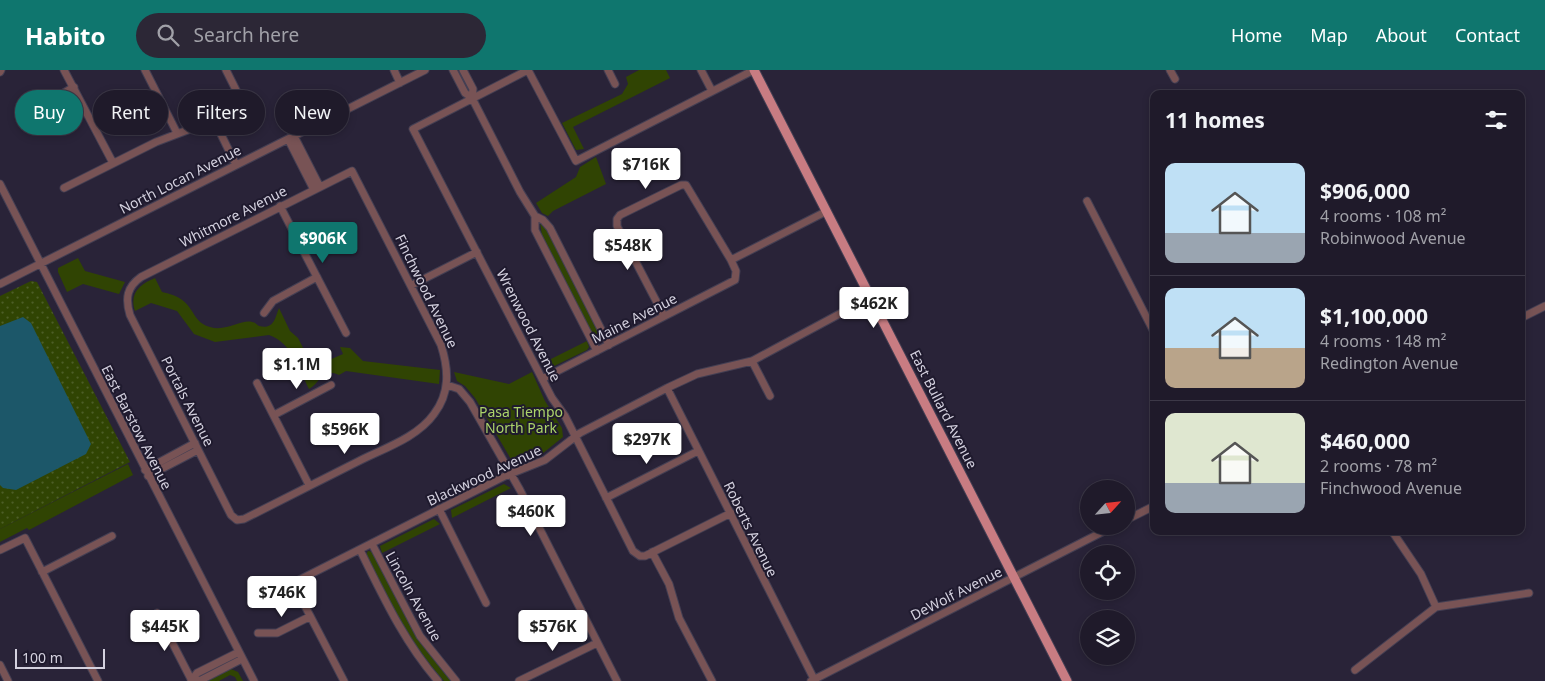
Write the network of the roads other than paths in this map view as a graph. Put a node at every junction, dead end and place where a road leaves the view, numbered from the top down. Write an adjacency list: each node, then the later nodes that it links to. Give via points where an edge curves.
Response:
1 (64, 70): 16 (street)
2 (144, 70): 21 (street)
3 (226, 70): 18 (street)
4 (394, 70): 14 (street)
5 (425, 70): 14 (street, North Locan Avenue)
6 (453, 70): 20 (street, via 465,93)
7 (463, 70): 20 (street, via 473,89)
8 (528, 70): 19 (street, via 576,161); 20 (street)
9 (608, 70): 15 (street)
10 (701, 70): 19 (street)
11 (754, 70): 19 (street); 32 (main road, East Bullard Avenue)
12 (1170, 70): 13 (street)
13 (1175, 79)
14 (400, 83): 23 (street, North Locan Avenue)
15 (615, 84)
16 (74, 87): 17 (street); 24 (street)
17 (69, 90)
18 (236, 90)
19 (712, 91)
20 (472, 98): 33 (street); 34 (street, Wrenwood Avenue, via 413,128)
21 (177, 133): 24 (street)
22 (221, 135): 25 (street)
23 (291, 138): 25 (street, North Locan Avenue); 29 (street)
24 (113, 164): 28 (street)
25 (236, 165): 36 (street, North Locan Avenue)
26 (352, 171): 29 (street, Whitmore Avenue); 39 (street, Finchwood Avenue)
27 (0, 184): 36 (street, East Barstow Avenue)
28 (64, 188)
29 (317, 188): 31 (street, Whitmore Avenue)
30 (1087, 201): 46 (street)
31 (280, 206): 37 (street); 40 (street, Whitmore Avenue, via 141,277)
32 (827, 211): 35 (street); 41 (main road, East Bullard Avenue)
33 (535, 216): 48 (street, via 550,228); 49 (street, via 535,230)
34 (477, 252): 39 (street); 51 (street, Wrenwood Avenue)
35 (731, 260): 44 (street, Maine Avenue, via 735,280); 44 (street, via 686,185 620,215 617,226)
36 (40, 264): 38 (street, North Locan Avenue); 61 (street, East Barstow Avenue)
37 (317, 278): 43 (street, via 273,301); 47 (street)
38 (0, 284)
39 (412, 285): 54 (street, Finchwood Avenue, via 441,346 447,368)
40 (128, 290): 59 (street, Portals Avenue, via 126,302 130,315)
41 (871, 296): 50 (street, Blackwood Avenue); 77 (main road, East Bullard Avenue)
42 (1545, 306): 45 (street)
43 (264, 313)
44 (664, 316): 48 (street, Maine Avenue)
45 (1525, 316)
46 (1150, 324)
47 (346, 333)
48 (609, 345): 49 (street, Maine Avenue)
49 (597, 351): 51 (street, Maine Avenue)
50 (752, 361): 55 (street, Blackwood Avenue, via 698,374); 56 (street)
51 (542, 379): 58 (street, Wrenwood Avenue)
52 (257, 383): 57 (street)
53 (331, 385): 57 (street)
54 (447, 385): 62 (street, via 467,397); 63 (street, via 434,415 422,427)
55 (667, 388): 58 (street, Blackwood Avenue); 60 (street, Roberts Avenue)
56 (770, 396)
57 (274, 415): 63 (street)
58 (575, 436): 62 (street, Blackwood Avenue, via 545,460); 64 (street, Wrenwood Avenue)
59 (197, 447): 61 (street); 63 (street, Portals Avenue, via 237,520)
60 (698, 451): 64 (street); 67 (street, Roberts Avenue)
61 (147, 473): 85 (street, East Barstow Avenue)
62 (510, 474): 66 (street, Blackwood Avenue); 84 (street)
63 (309, 485)
64 (606, 498): 75 (street, Wrenwood Avenue, via 633,551 640,556)
65 (1150, 508): 68 (street)
66 (439, 509): 72 (street, Blackwood Avenue); 79 (street)
67 (731, 513): 75 (street); 90 (street, Roberts Avenue)
68 (1135, 516)
69 (1097, 535): 77 (street, DeWolf Avenue)
70 (1395, 535): 80 (street, via 1421,574)
71 (112, 536): 76 (street)
72 (372, 544): 74 (street, Blackwood Avenue); 89 (street, Lincoln Avenue, via 420,636)
73 (0, 550): 76 (street, via 25,538)
74 (360, 550): 82 (street, Blackwood Avenue, via 293,583); 96 (street, Lincoln Avenue, via 399,628)
75 (652, 552): 99 (street, via 669,584 679,618)
76 (42, 572): 92 (street)
77 (1015, 577): 90 (street, DeWolf Avenue); 100 (main road, East Bullard Avenue)
78 (1529, 593): 80 (street)
79 (486, 603)
80 (1436, 607): 88 (street)
81 (157, 613): 93 (street)
82 (310, 617): 83 (street, via 277,632); 95 (street)
83 (258, 633)
84 (597, 643): 97 (street); 98 (street)
85 (239, 652): 86 (street, East Barstow Avenue); 93 (street, via 197,673)
86 (242, 659): 93 (street, via 201,680); 94 (street, East Barstow Avenue)
87 (0, 665): 91 (street)
88 (1355, 670)
89 (452, 680)
90 (812, 680)
91 (8, 681)
92 (98, 681)
93 (192, 681)
94 (254, 681)
95 (344, 681)
96 (438, 681)
97 (519, 681)
98 (617, 681)
99 (712, 681)
100 (1067, 681)

